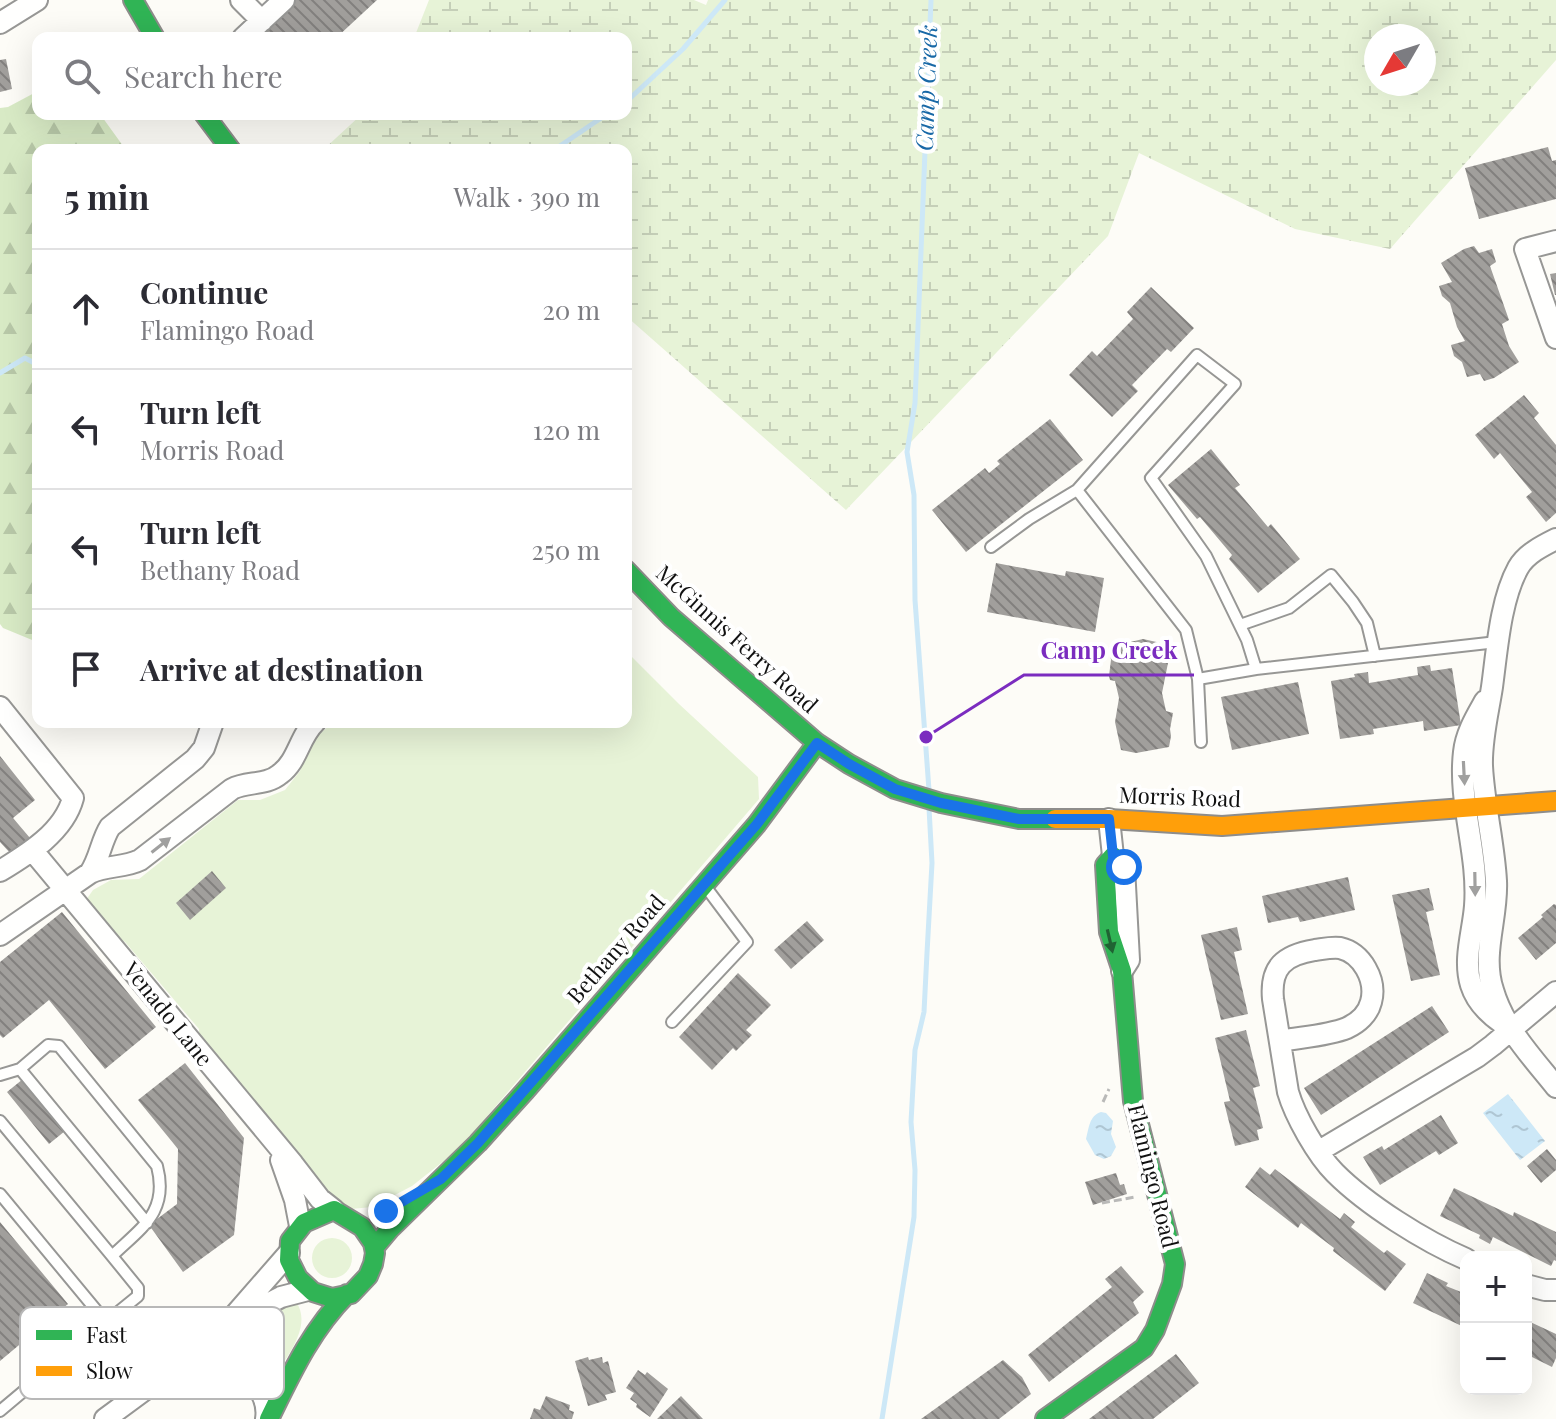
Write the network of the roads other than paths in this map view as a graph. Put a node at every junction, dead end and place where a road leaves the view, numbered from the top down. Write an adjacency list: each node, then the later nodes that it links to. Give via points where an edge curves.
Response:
1 (37, 0): 6 (street)
2 (133, 0): 7 (street)
3 (241, 0): 5 (street)
4 (284, 0): 5 (street)
5 (262, 21): 8 (street)
6 (0, 23)
7 (152, 32)
8 (250, 32)
9 (208, 120): 10 (street)
10 (226, 144)
11 (1556, 241): 12 (street, via 1525,249)
12 (1556, 338)
13 (1077, 490): 15 (lane); 17 (lane, via 1197,355 1235,384 1151,478 1206,556); 21 (lane, via 1186,630)
14 (1556, 539): 18 (street, via 1518,568)
15 (991, 547)
16 (632, 576): 26 (street, McGinnis Ferry Road, via 671,617)
17 (1240, 625): 19 (lane, via 1289,608 1331,575 1367,623); 20 (lane)
18 (1497, 642): 19 (lane); 28 (street)
19 (1375, 656): 20 (lane)
20 (1256, 669): 21 (lane)
21 (1198, 679): 25 (lane)
22 (0, 707): 30 (street, via 73,798)
23 (211, 728): 32 (street, via 195,759 110,827)
24 (310, 728): 32 (street, one-way to 24, via 140,860 232,789 279,776)
25 (1201, 742)
26 (817, 743): 29 (street, Morris Road, via 895,789 941,803 1019,819); 33 (street, Bethany Road, via 757,824)
27 (1556, 801): 28 (street, Morris Road)
28 (1477, 806): 29 (street, Morris Road, via 1222,826); 39 (street, via 1494,859 1488,967 1493,993)
29 (1109, 819): 36 (street, Flamingo Road, via 1113,856 1124,867 1116,904 1129,960)
30 (33, 851): 31 (street); 34 (street, Venado Lane)
31 (0, 871)
32 (90, 873): 34 (street)
33 (703, 884): 38 (lane, via 747,942); 47 (street, Bethany Road, via 525,1091)
34 (66, 890): 35 (street); 45 (street, Venado Lane)
35 (0, 935)
36 (1122, 971): 74 (street, Flamingo Road, via 1133,1101 1175,1264 1172,1284 1144,1348)
37 (1556, 992): 39 (street)
38 (672, 1022)
39 (1511, 1030): 43 (street); 46 (street, via 1477,1057)
40 (1280, 1041): 40 (street, via 1272,987 1281,964 1294,955 1331,948 1348,951 1362,962 1372,998 1364,1016 1345,1029); 46 (street, via 1292,1105)
41 (20, 1069): 42 (lane); 51 (lane); 51 (lane, via 48,1045 59,1046 157,1166 161,1180 156,1210)
42 (0, 1075)
43 (1556, 1087)
44 (0, 1121): 55 (lane)
45 (270, 1138): 49 (street, Venado Lane); 52 (street, Venado Lane, via 289,1178)
46 (1319, 1151): 56 (street, via 1352,1188)
47 (441, 1179): 50 (street, Bethany Road, via 386,1211); 53 (street, Bethany Road)
48 (0, 1194): 61 (lane)
49 (334, 1210): 50 (street); 52 (street)
50 (355, 1219): 53 (street)
51 (147, 1223): 55 (lane)
52 (300, 1226): 54 (street)
53 (374, 1248): 60 (street, via 367,1279)
54 (289, 1253): 59 (street, via 295,1276); 63 (street)
55 (112, 1256): 62 (lane, via 138,1288 138,1296)
56 (1460, 1256)
57 (1532, 1287): 58 (street)
58 (1556, 1290)
59 (312, 1292): 60 (street); 64 (street, via 281,1297); 65 (street)
60 (347, 1294): 65 (street)
61 (94, 1307)
62 (124, 1307)
63 (243, 1307)
64 (265, 1307)
65 (312, 1334): 66 (street)
66 (284, 1388)
67 (20, 1394): 71 (lane)
68 (133, 1399): 72 (street)
69 (264, 1399): 73 (street)
70 (278, 1399): 73 (street)
71 (0, 1411)
72 (105, 1419)
73 (268, 1419)
74 (1045, 1419)

